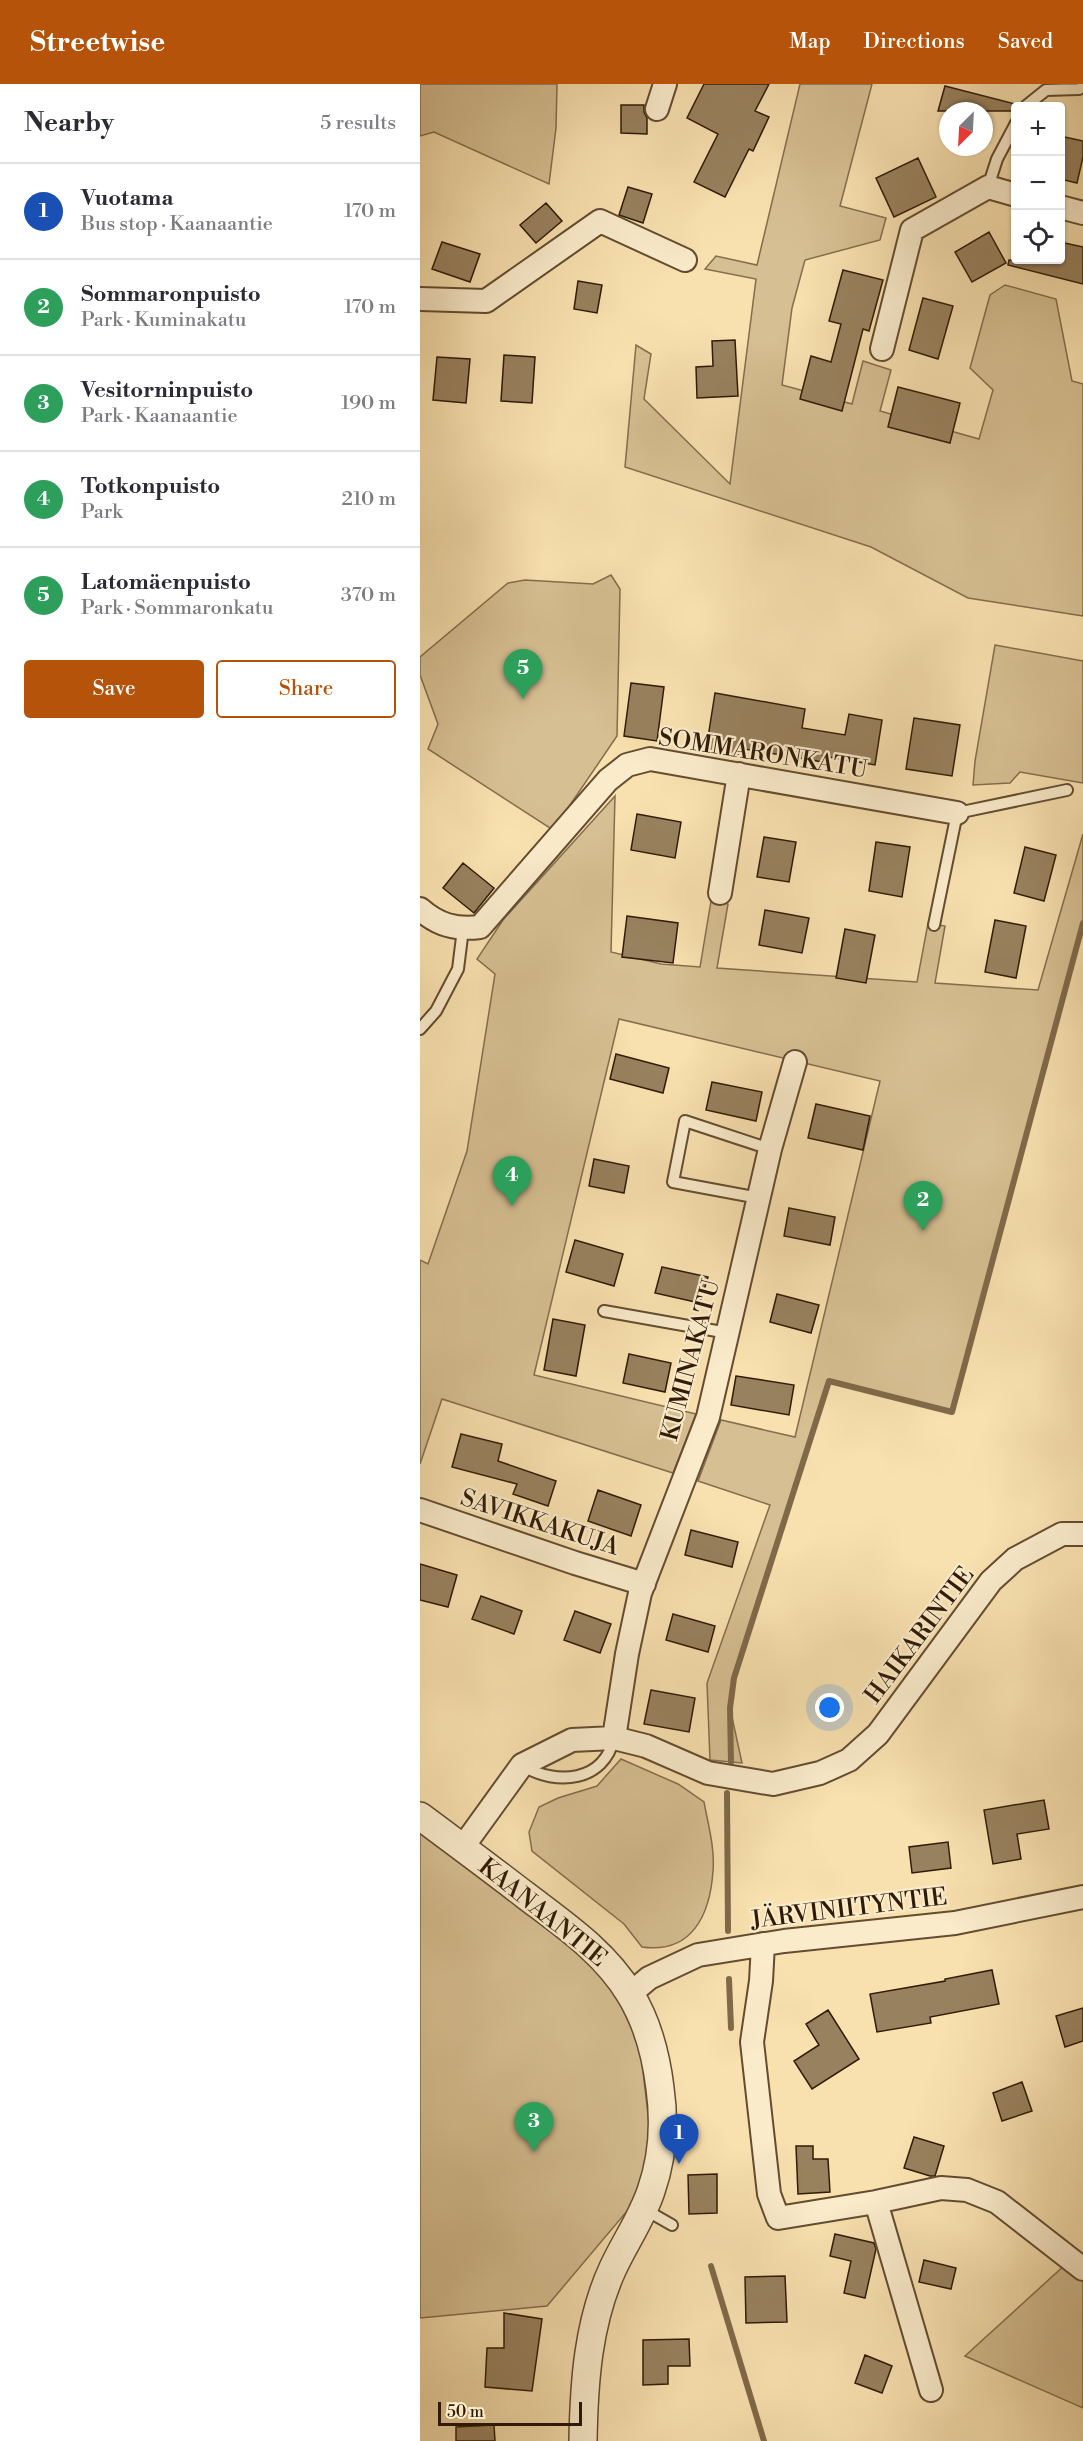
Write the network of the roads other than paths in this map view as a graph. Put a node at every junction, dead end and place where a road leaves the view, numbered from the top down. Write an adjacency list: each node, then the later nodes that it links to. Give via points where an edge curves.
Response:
1 (665, 84): 4 (street)
2 (1083, 87): 3 (lane, via 1046,90)
3 (1031, 102)
4 (657, 109)
5 (1011, 132): 6 (lane)
6 (988, 187): 7 (street); 12 (street, via 912,230)
7 (1011, 194)
8 (1065, 208): 9 (street)
9 (1083, 213)
10 (684, 260): 11 (street, via 600,221 486,301)
11 (420, 300)
12 (882, 349)
13 (739, 774): 15 (street, SOMMARONKATU); 16 (street); 19 (street, SOMMARONKATU, via 650,759 627,765 608,780 480,927)
14 (1066, 790): 15 (lane)
15 (957, 813): 18 (lane)
16 (720, 893)
17 (420, 909): 19 (street, via 443,925)
18 (934, 926)
19 (463, 929): 20 (lane, via 459,969 436,1011)
20 (420, 1029)
21 (795, 1062): 22 (street, KUMINAKATU)
22 (770, 1149): 23 (street, KUMINAKATU); 23 (lane, via 685,1121 673,1182)
23 (759, 1198): 25 (street, KUMINAKATU)
24 (604, 1311): 25 (lane)
25 (728, 1333): 28 (street, KUMINAKATU, via 708,1418)
26 (420, 1510): 28 (street, SAVIKKAKUJA)
27 (1083, 1534): 29 (street, HAIKARINTIE, via 1062,1534 1015,1559 992,1581 878,1734 849,1760 820,1773 773,1784 708,1773 646,1746)
28 (644, 1584): 29 (street, KUMINAKATU, via 627,1654)
29 (614, 1738): 30 (street, HAIKARINTIE, via 572,1740); 30 (lane, via 607,1758 590,1771 556,1778)
30 (522, 1765): 32 (street, HAIKARINTIE)
31 (420, 1816): 32 (street, KAANAANTIE)
32 (462, 1848): 35 (street, KAANAANTIE, via 582,1939 610,1965)
33 (1083, 1897): 34 (street, JÄRVINIITYNTIE, via 955,1923)
34 (763, 1944): 35 (street, JÄRVINIITYNTIE, via 698,1955 649,1978); 36 (street, via 752,2042 770,2194 778,2218)
35 (630, 1994): 37 (street, KAANAANTIE, via 656,2057 662,2103 662,2159)
36 (876, 2202): 39 (street, via 941,2188 967,2190 997,2202); 40 (street)
37 (643, 2208): 38 (lane); 41 (street, KAANAANTIE, via 612,2270 594,2318 585,2382)
38 (672, 2225)
39 (1083, 2268)
40 (931, 2390)
41 (583, 2441)

